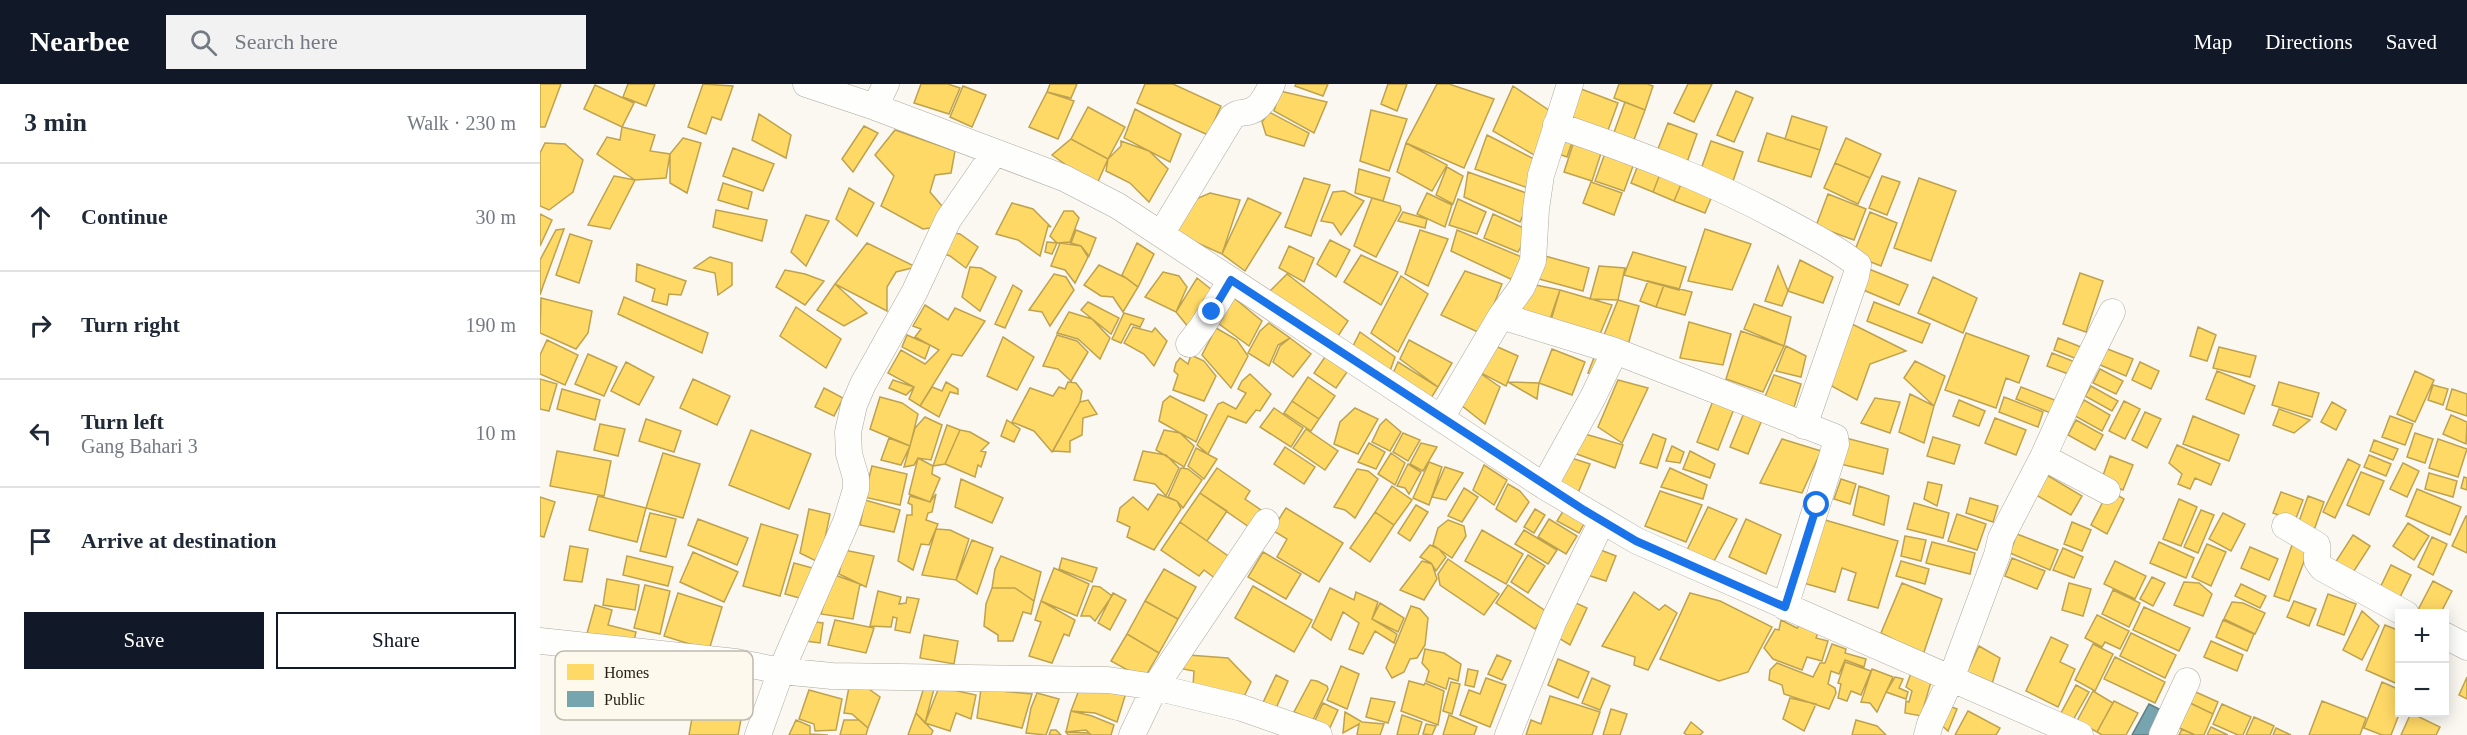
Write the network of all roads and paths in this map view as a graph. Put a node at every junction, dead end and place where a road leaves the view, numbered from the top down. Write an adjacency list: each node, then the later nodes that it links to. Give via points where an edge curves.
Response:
1 (806, 84): 5 (street)
2 (886, 84): 5 (street)
3 (1272, 84): 8 (street, via 1262,104 1232,117)
4 (1570, 84): 6 (street)
5 (875, 107): 7 (street)
6 (1556, 124): 11 (street, via 1541,175 1533,261 1522,287); 15 (street, via 1731,192 1838,250 1858,265)
7 (995, 152): 8 (street, via 1064,178); 29 (street, via 948,220 854,405 848,432 856,489 846,522)
8 (1161, 234): 9 (street)
9 (1231, 280): 12 (street); 14 (street)
10 (2112, 312): 16 (street)
11 (1501, 316): 13 (street); 14 (street)
12 (1188, 344)
13 (1615, 351): 15 (street); 17 (street)
14 (1441, 418): 17 (street)
15 (1804, 426): 22 (street, via 1834,437 1836,444)
16 (2043, 457): 18 (street); 30 (street, via 2001,537)
17 (1544, 486): 19 (street)
18 (2107, 491)
19 (1602, 521): 22 (street, via 1636,541); 36 (street, via 1554,620)
20 (1266, 522): 32 (street)
21 (2285, 526): 23 (street, via 2317,545 2318,564 2322,568)
22 (1785, 607): 30 (street)
23 (2397, 609)
24 (2449, 637): 26 (street)
25 (540, 641): 27 (street)
26 (2467, 647)
27 (633, 651)
28 (753, 665): 29 (street)
29 (781, 671): 32 (street, via 832,676 1108,680); 33 (street)
30 (1951, 679): 37 (street); 38 (street)
31 (2187, 681): 39 (street)
32 (1155, 687): 34 (street); 35 (street, via 1242,708)
33 (758, 735)
34 (1132, 735)
35 (1319, 735)
36 (1508, 735)
37 (1927, 735)
38 (2080, 735)
39 (2162, 735)

